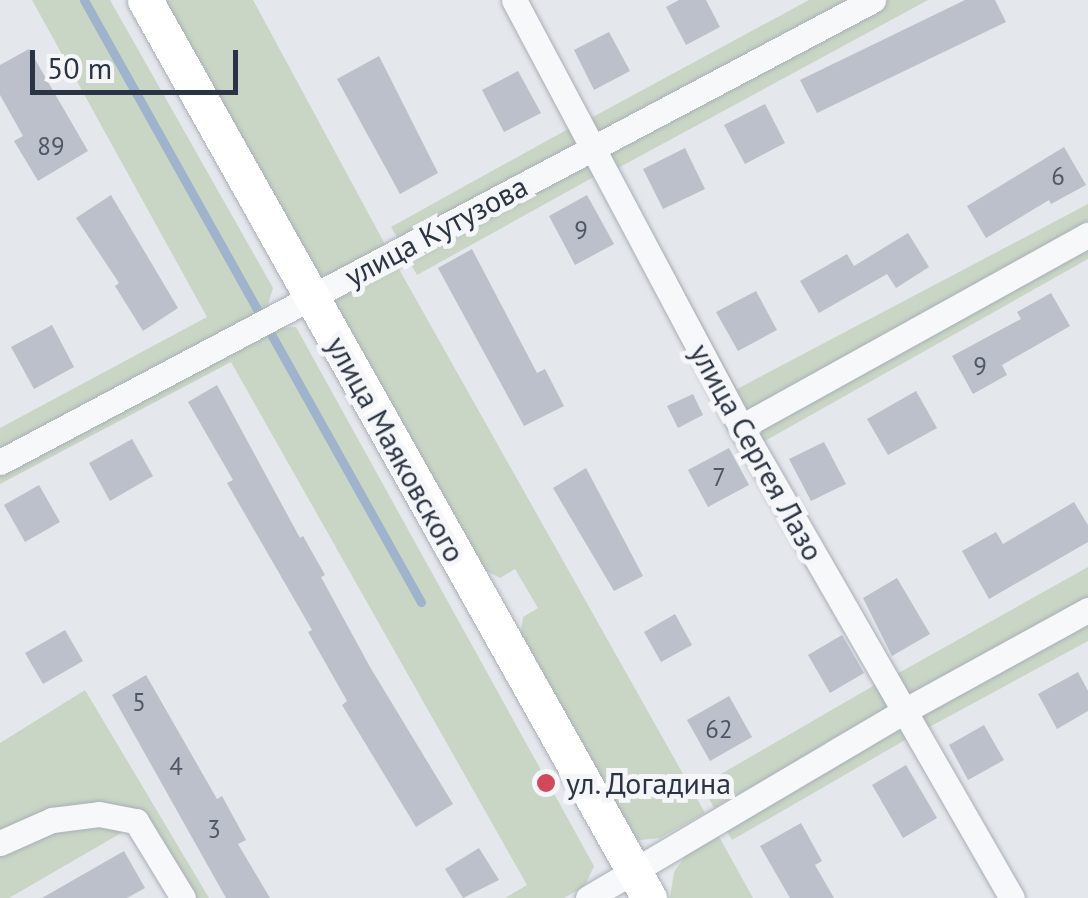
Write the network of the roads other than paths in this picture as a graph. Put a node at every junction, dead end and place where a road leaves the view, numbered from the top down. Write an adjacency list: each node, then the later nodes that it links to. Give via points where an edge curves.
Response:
1 (145, 0): 6 (main road, улица Маяковского)
2 (514, 0): 4 (street, улица Сергея Лазо)
3 (872, 0): 4 (street, улица Кутузова)
4 (591, 148): 6 (street, улица Кутузова); 7 (street, улица Сергея Лазо)
5 (1088, 235): 7 (street)
6 (312, 298): 8 (street, улица Кутузова); 12 (main road, улица Маяковского)
7 (741, 427): 10 (street, улица Сергея Лазо)
8 (0, 462)
9 (1088, 610): 10 (street)
10 (904, 711): 12 (street); 15 (street, улица Сергея Лазо)
11 (0, 843): 13 (street, via 52,820 99,814 136,821)
12 (641, 884): 14 (street)
13 (183, 898)
14 (588, 898)
15 (1012, 898)

